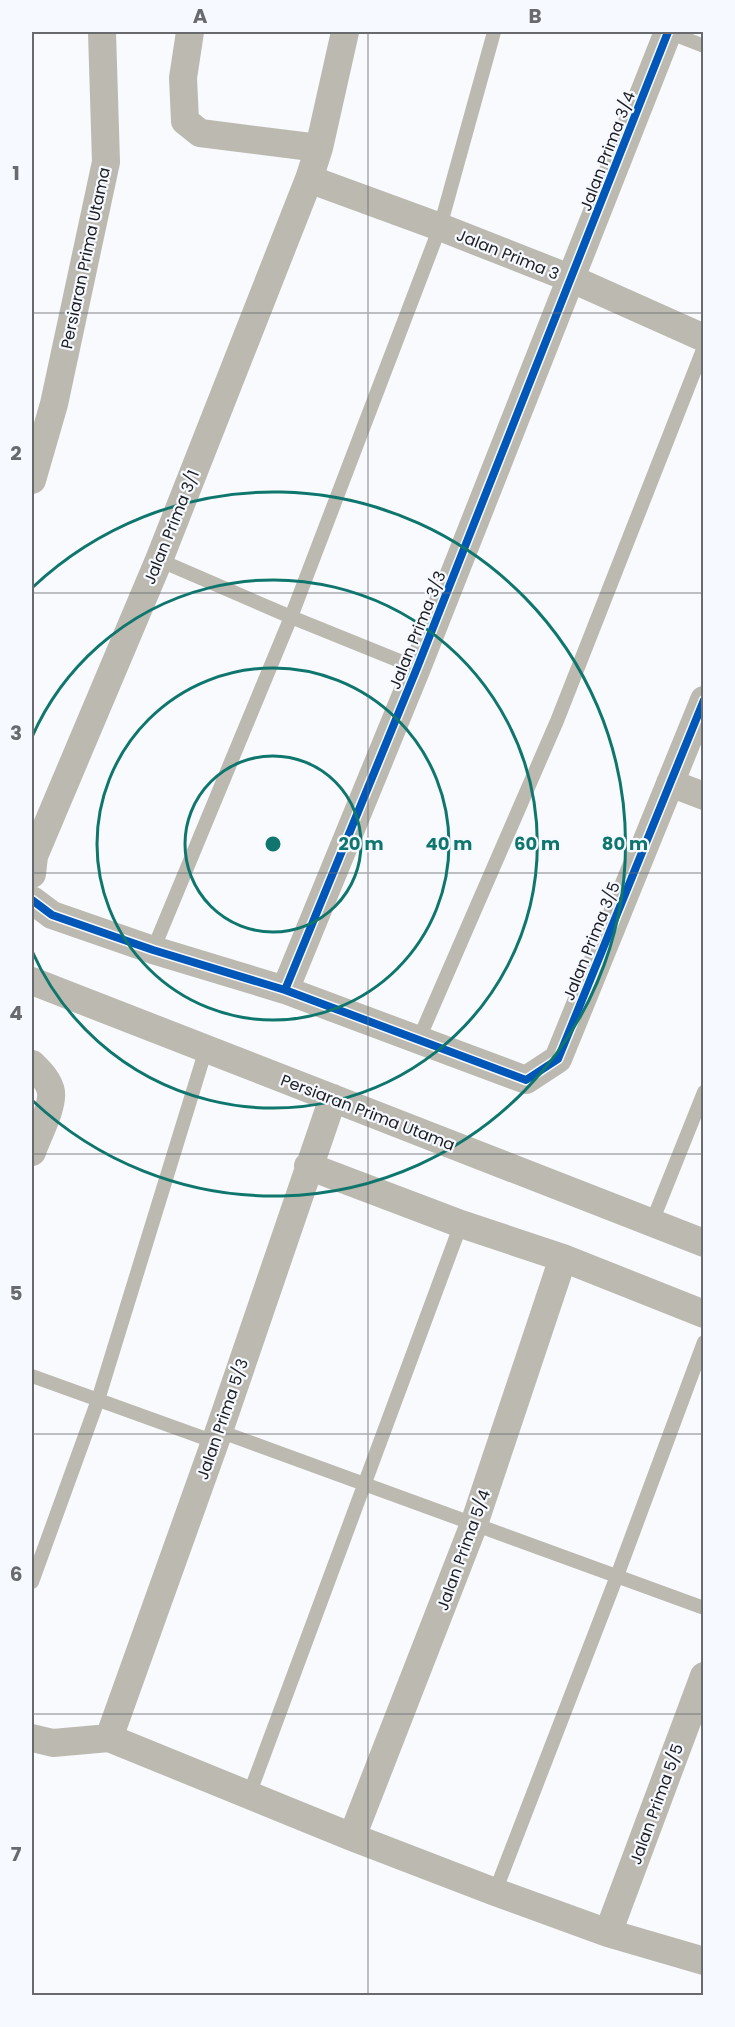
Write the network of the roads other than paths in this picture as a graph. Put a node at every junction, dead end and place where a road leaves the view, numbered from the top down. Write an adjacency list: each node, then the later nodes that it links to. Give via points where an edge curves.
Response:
1 (102, 32): 13 (street, Persiaran Prima Utama, via 106,162 54,404)
2 (190, 32): 7 (street, via 183,78 185,121 200,133)
3 (345, 32): 7 (street, Jalan Prima 3/1)
4 (494, 32): 9 (lane)
5 (668, 32): 6 (lane); 10 (street, Jalan Prima 3/4)
6 (704, 46)
7 (319, 148): 8 (street, Jalan Prima 3/1)
8 (309, 179): 9 (street, Jalan Prima 3); 14 (street, Jalan Prima 3/1)
9 (440, 227): 10 (street, Jalan Prima 3); 15 (lane)
10 (572, 279): 11 (street, Jalan Prima 3); 16 (street, Jalan Prima 3/3)
11 (704, 338)
12 (704, 347): 25 (lane, via 557,721)
13 (32, 480)
14 (159, 560): 15 (lane); 20 (street, Jalan Prima 3/1, via 34,856)
15 (291, 617): 16 (lane); 22 (lane)
16 (417, 668): 24 (street, Jalan Prima 3/3)
17 (704, 699): 18 (street, Jalan Prima 3/5)
18 (670, 783): 19 (street); 25 (street, Jalan Prima 3/5, via 558,1059 526,1080)
19 (704, 796)
20 (32, 874)
21 (32, 900): 22 (street, via 52,915)
22 (153, 950): 24 (street)
23 (32, 981): 26 (street, Persiaran Prima Utama)
24 (285, 990): 25 (street)
25 (418, 1041)
26 (206, 1049): 29 (street, Persiaran Prima Utama); 39 (lane)
27 (38, 1070): 30 (street, via 51,1091)
28 (704, 1092): 32 (lane)
29 (333, 1098): 31 (street, Jalan Prima 5/3); 32 (street, Persiaran Prima Utama)
30 (32, 1152)
31 (308, 1166): 33 (street); 40 (street, Jalan Prima 5/3)
32 (652, 1222): 34 (street, Persiaran Prima Utama)
33 (461, 1224): 35 (street); 41 (lane)
34 (704, 1242)
35 (563, 1258): 36 (street); 42 (street, Jalan Prima 5/4)
36 (704, 1314)
37 (704, 1342): 43 (lane)
38 (32, 1377): 39 (lane)
39 (98, 1400): 40 (lane); 44 (lane)
40 (217, 1437): 41 (lane); 48 (street, Jalan Prima 5/3)
41 (364, 1484): 42 (lane); 49 (lane)
42 (474, 1524): 43 (lane); 50 (street, Jalan Prima 5/4)
43 (617, 1576): 45 (lane); 51 (lane)
44 (32, 1582)
45 (704, 1608)
46 (704, 1676): 52 (street, Jalan Prima 5/5)
47 (32, 1738): 48 (street, via 53,1743)
48 (109, 1738): 49 (street)
49 (249, 1795): 50 (street)
50 (352, 1837): 51 (street)
51 (495, 1892): 52 (street)
52 (608, 1933): 53 (street)
53 (704, 1961)

